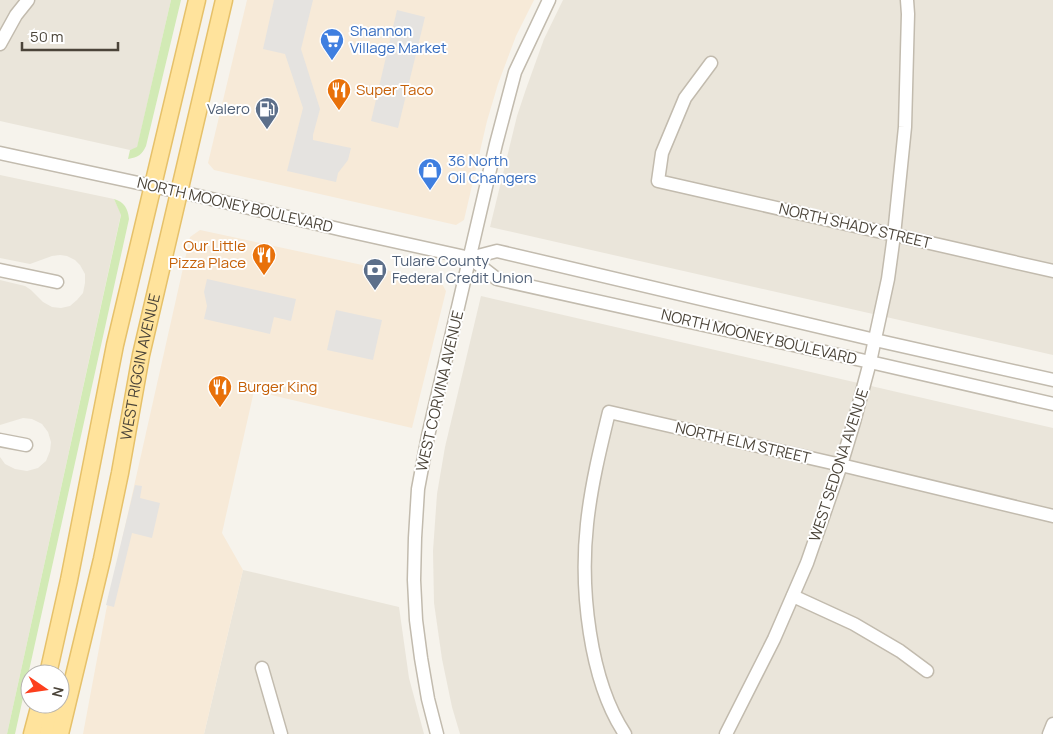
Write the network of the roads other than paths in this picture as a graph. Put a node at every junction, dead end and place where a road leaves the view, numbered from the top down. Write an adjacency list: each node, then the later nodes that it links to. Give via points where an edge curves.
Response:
1 (28, 0): 6 (street)
2 (197, 0): 9 (main road, WEST RIGGIN AVENUE)
3 (224, 0): 10 (main road, WEST RIGGIN AVENUE)
4 (549, 0): 12 (street, WEST CORVINA AVENUE, via 515,72)
5 (907, 0): 11 (street, WEST SEDONA AVENUE, via 905,127)
6 (0, 44)
7 (711, 63): 11 (street, NORTH SHADY STREET, via 685,98 662,153 658,181)
8 (0, 153): 9 (street, NORTH MOONEY BOULEVARD)
9 (153, 186): 10 (street, NORTH MOONEY BOULEVARD); 25 (main road, WEST RIGGIN AVENUE, via 113,354)
10 (178, 192): 12 (street, NORTH MOONEY BOULEVARD); 33 (main road, WEST RIGGIN AVENUE, via 141,355 102,559)
11 (894, 235): 14 (street, NORTH SHADY STREET); 16 (street, WEST SEDONA AVENUE)
12 (470, 258): 16 (street, NORTH MOONEY BOULEVARD, via 496,251); 17 (street, NORTH MOONEY BOULEVARD, via 497,279); 35 (street, WEST CORVINA AVENUE, via 418,489 414,580 416,620 428,699)
13 (0, 270): 15 (street)
14 (1053, 271)
15 (56, 282)
16 (875, 340): 17 (street, WEST SEDONA AVENUE); 18 (street, NORTH MOONEY BOULEVARD)
17 (870, 362): 19 (street, NORTH MOONEY BOULEVARD); 22 (street, WEST SEDONA AVENUE)
18 (1053, 380)
19 (1053, 404)
20 (0, 440): 21 (street)
21 (26, 445)
22 (841, 465): 23 (street, NORTH ELM STREET); 24 (street, WEST SEDONA AVENUE); 36 (street, NORTH ELM STREET, via 609,412 591,494 585,577 594,656 611,708)
23 (1053, 516)
24 (793, 596): 27 (street, via 854,624); 37 (street, WEST SEDONA AVENUE)
25 (52, 664)
26 (262, 668): 34 (street)
27 (927, 671)
28 (37, 714): 31 (main road)
29 (51, 714): 32 (main road)
30 (1053, 724): 38 (street)
31 (32, 734)
32 (48, 734)
33 (60, 734)
34 (282, 734)
35 (438, 734)
36 (625, 734)
37 (726, 734)
38 (1049, 734)

